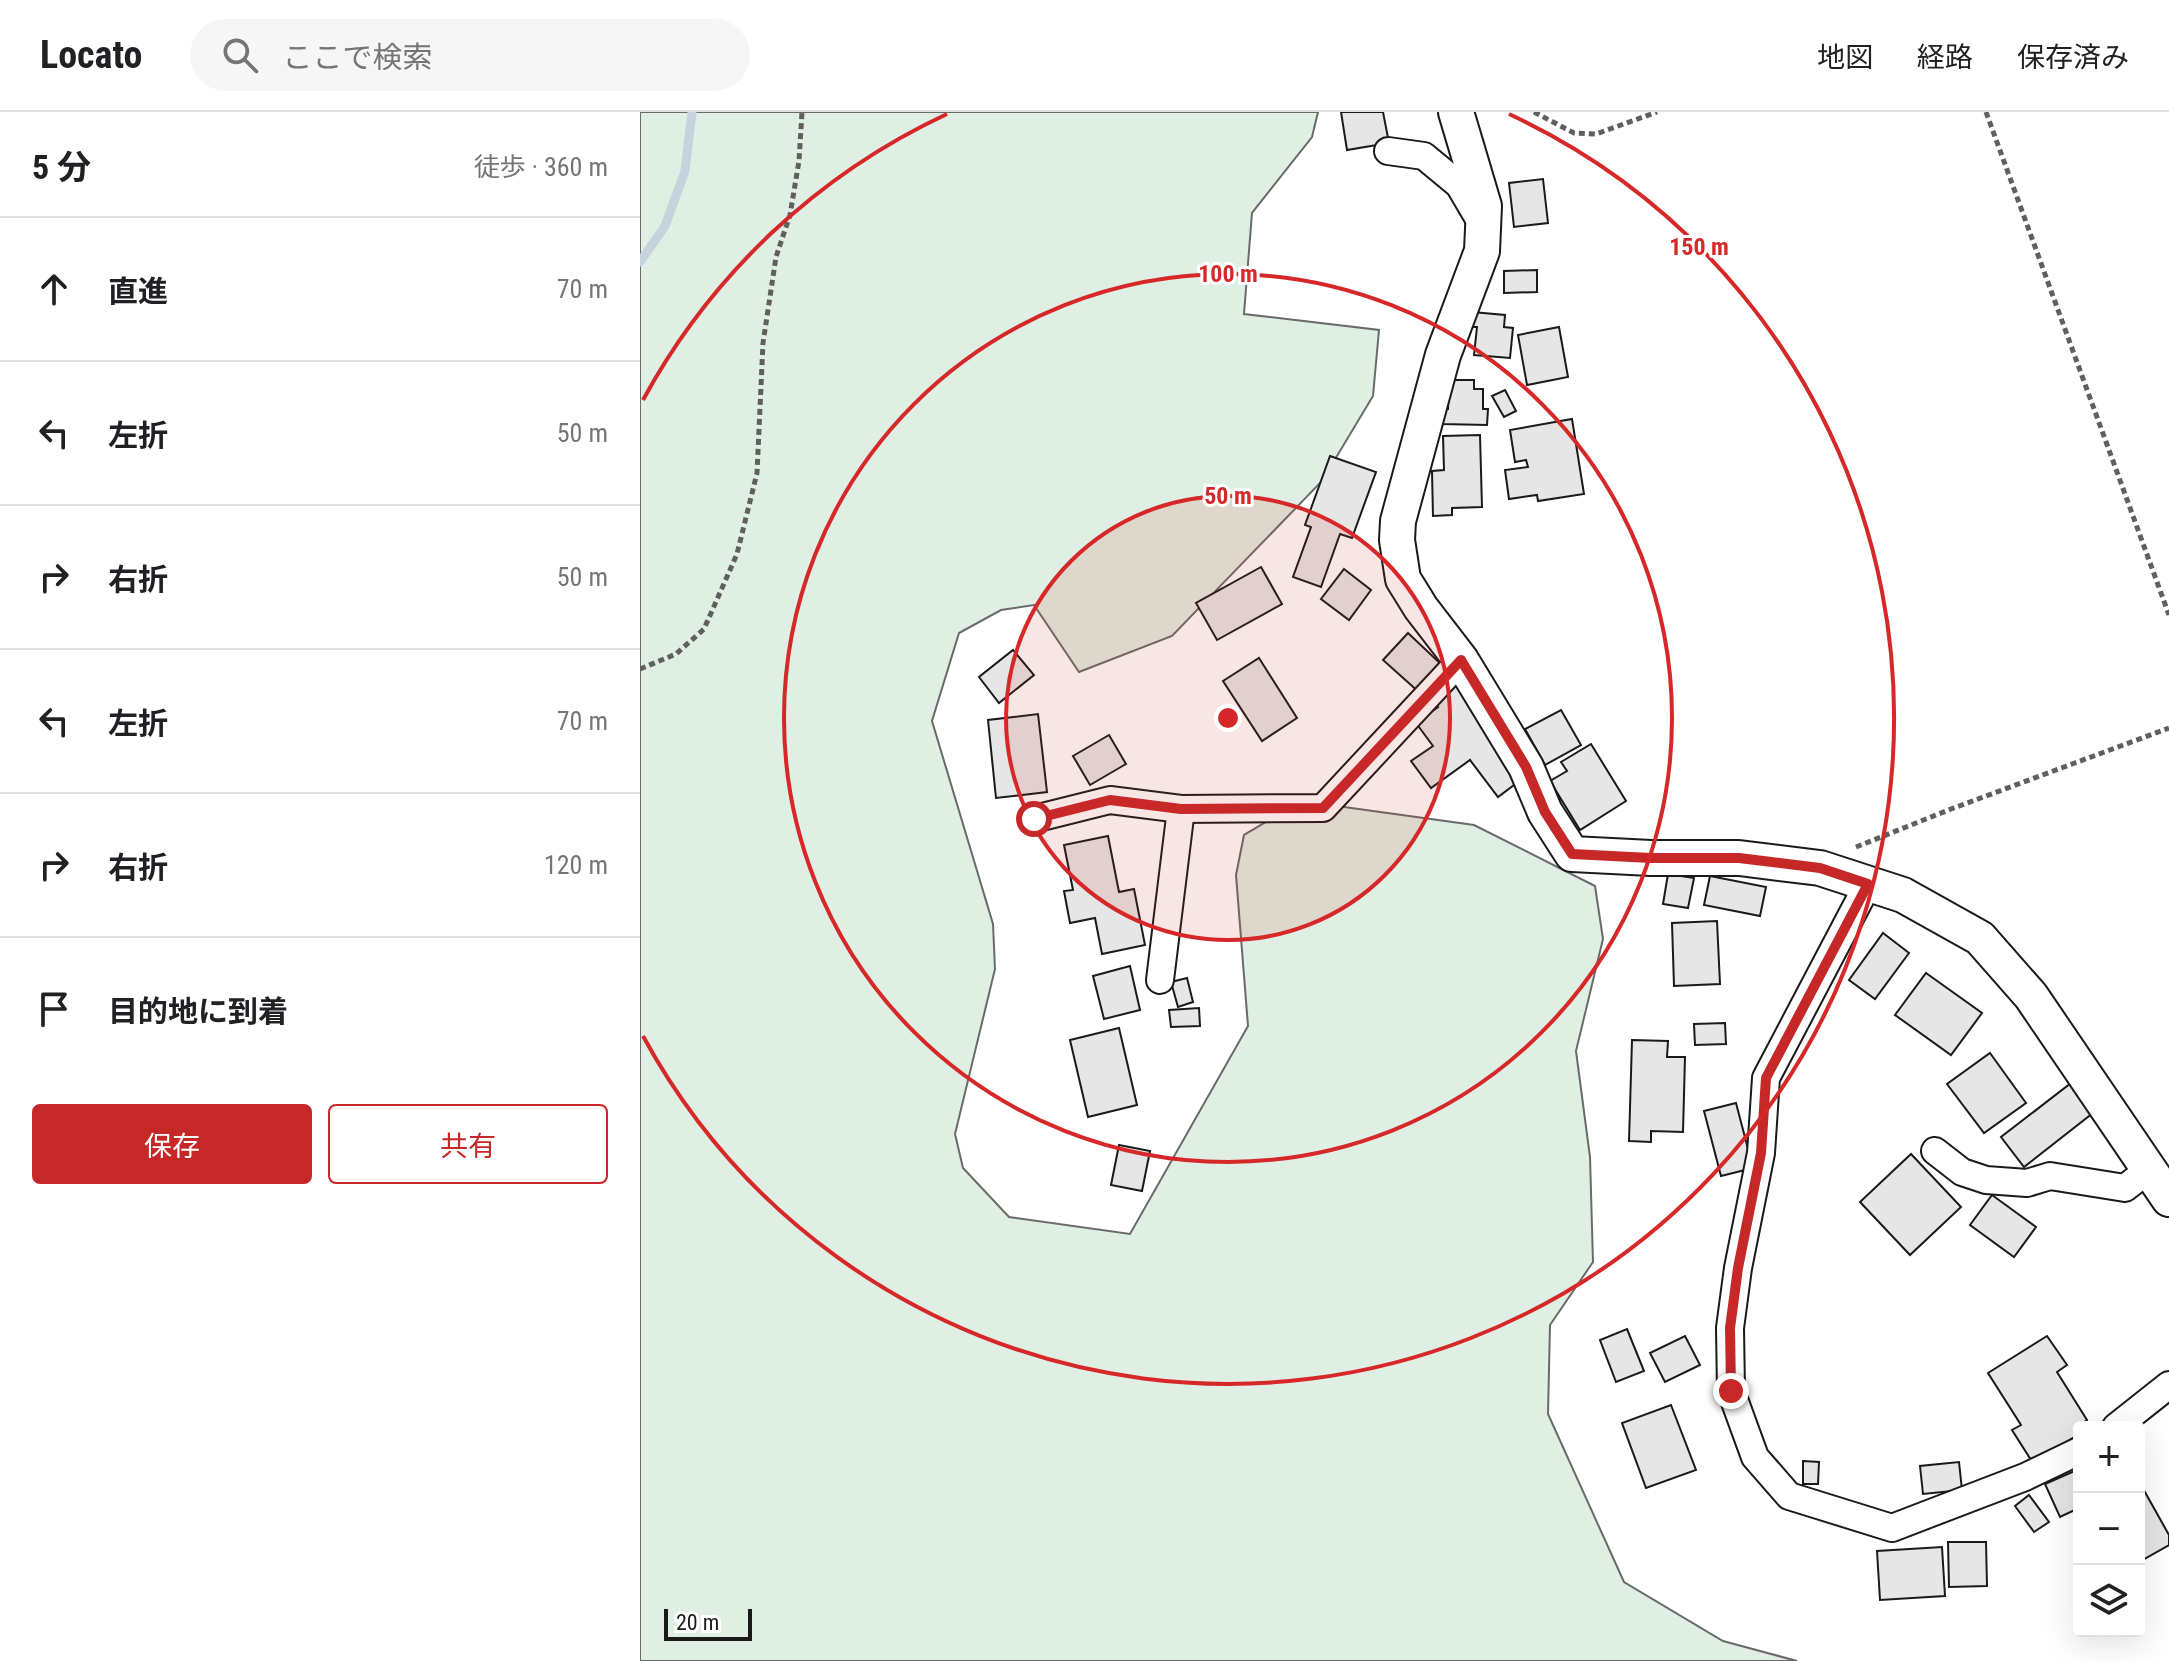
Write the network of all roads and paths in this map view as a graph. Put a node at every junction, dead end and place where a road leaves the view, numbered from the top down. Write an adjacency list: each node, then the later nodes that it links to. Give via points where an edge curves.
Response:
1 (802, 112): 10 (path, via 799,161 763,343 757,473 737,554 704,629 676,654)
2 (1456, 112): 7 (street, via 1484,206)
3 (1534, 112): 4 (path, via 1574,133 1596,134)
4 (1657, 112)
5 (1986, 112): 8 (path)
6 (1388, 151): 7 (street, via 1424,156 1459,185)
7 (1483, 225): 9 (street, via 1482,251 1443,355 1397,540 1403,579)
8 (2169, 615)
9 (1461, 660): 12 (street, via 1323,808); 14 (street, via 1572,854 1739,858)
10 (640, 669)
11 (2169, 728): 14 (path, via 1951,809)
12 (1181, 809): 13 (street, via 1110,800); 16 (street)
13 (1034, 819)
14 (1820, 868): 15 (street)
15 (1868, 884): 18 (street, via 1903,895 1980,938 2031,996); 22 (street, via 1766,1078 1761,1153 1730,1328 1731,1391 1755,1457 1789,1496 1892,1528)
16 (1160, 980)
17 (1935, 1151): 18 (street, via 1962,1172 1986,1180 2027,1183 2050,1176 2125,1188)
18 (2148, 1170): 19 (street)
19 (2169, 1199)
20 (2169, 1385): 21 (street)
21 (2124, 1421)
22 (2073, 1454)

